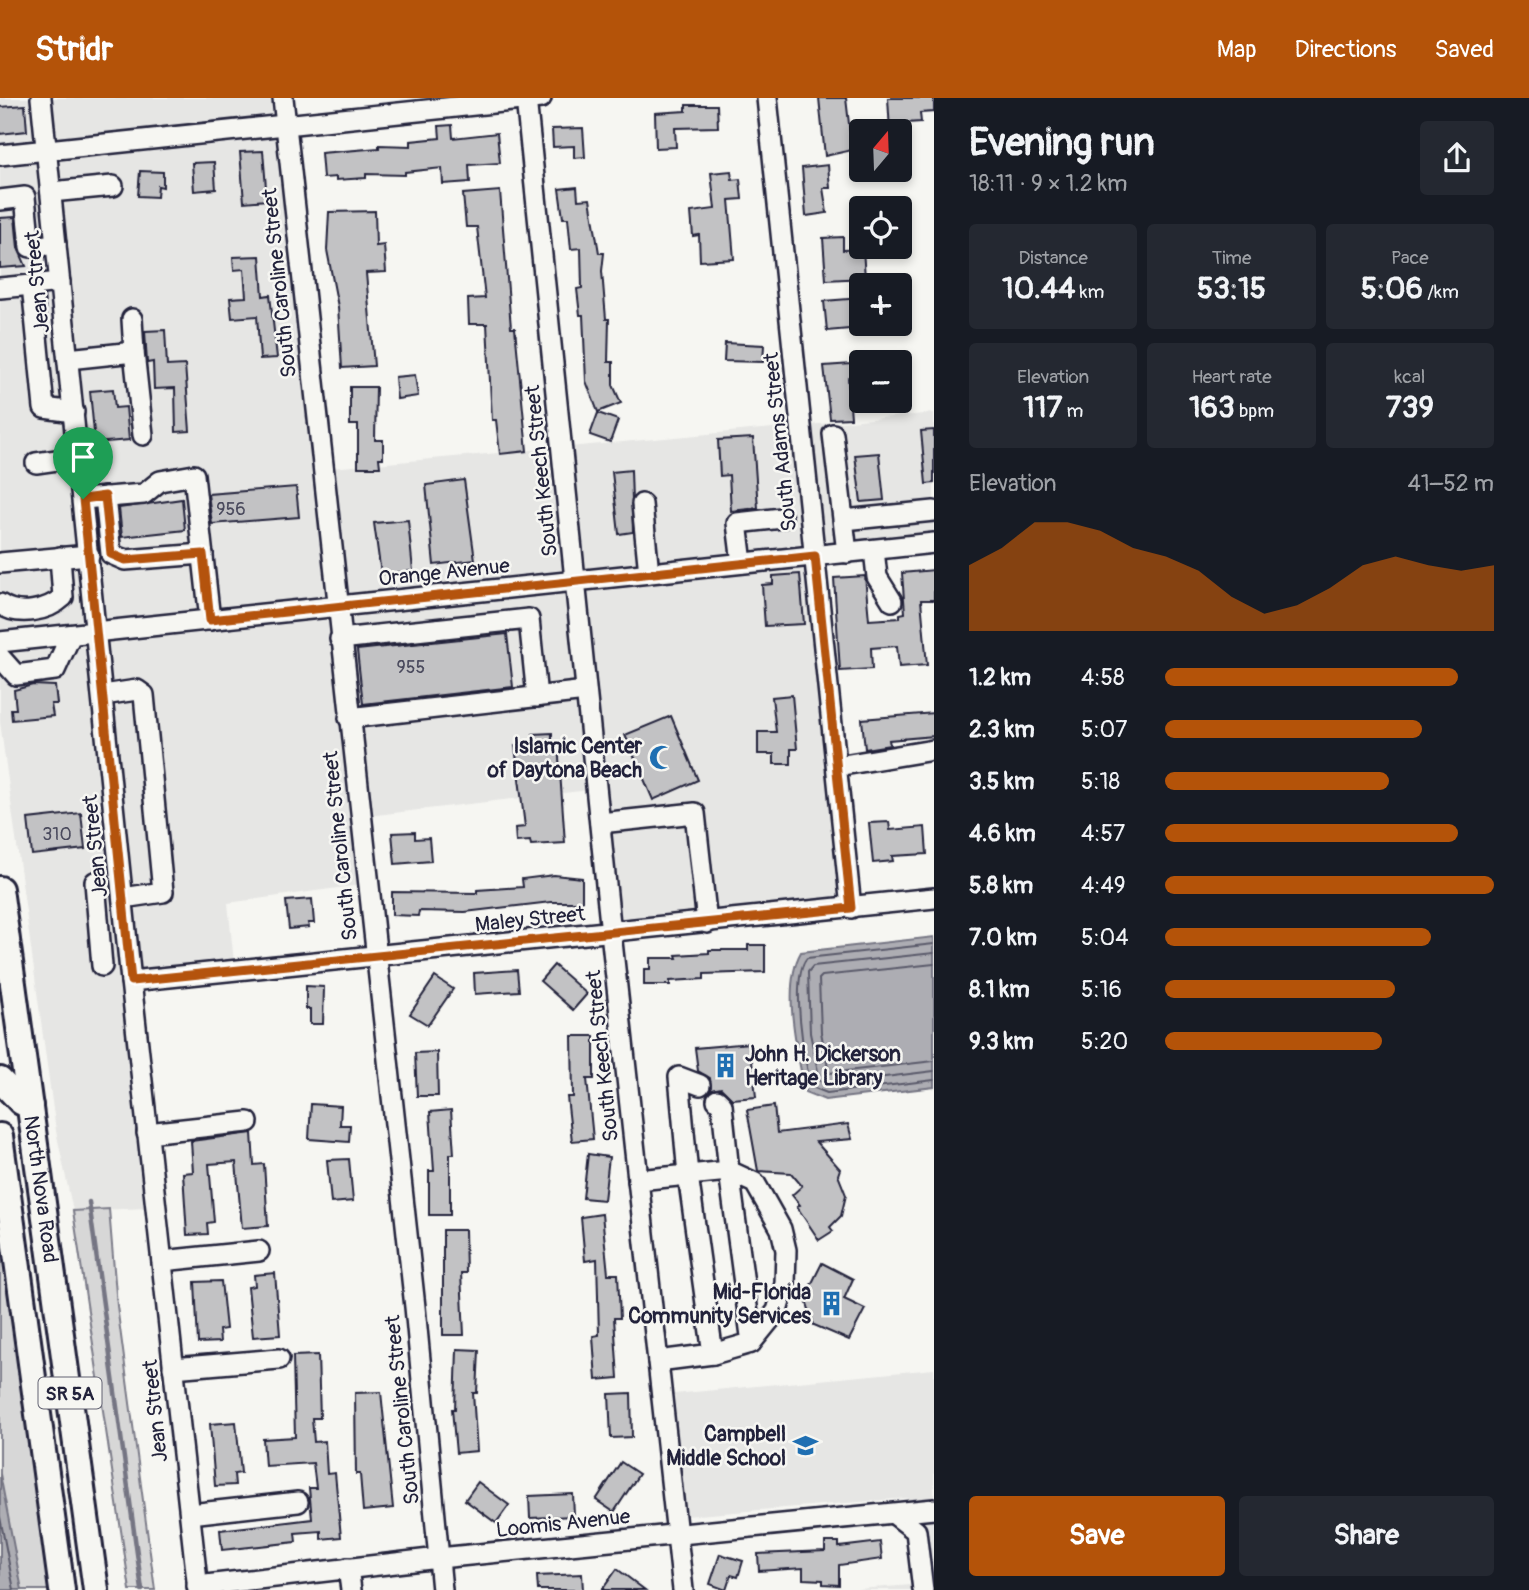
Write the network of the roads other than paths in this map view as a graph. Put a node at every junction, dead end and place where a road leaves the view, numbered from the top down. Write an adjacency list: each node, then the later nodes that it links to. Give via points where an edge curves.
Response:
1 (41, 98): 6 (street, Jean Street)
2 (283, 98): 5 (street, South Caroline Street)
3 (767, 98): 35 (street, South Adams Street)
4 (531, 99): 5 (street); 40 (street, South Keech Street)
5 (286, 125): 6 (street); 43 (street, South Caroline Street)
6 (47, 150): 7 (street); 9 (street, Jean Street)
7 (0, 155)
8 (113, 186): 9 (street)
9 (51, 193): 10 (street); 12 (street, Jean Street)
10 (25, 197): 11 (street); 12 (street, via 30,247)
11 (0, 200)
12 (56, 244): 13 (street, Jean Street)
13 (60, 282): 14 (street); 18 (street, Jean Street)
14 (32, 285): 15 (street); 19 (street, via 44,408)
15 (0, 288)
16 (132, 319): 17 (street)
17 (134, 352): 18 (street); 21 (street)
18 (68, 359): 19 (street, Jean Street)
19 (74, 412): 22 (street, Jean Street)
20 (833, 434): 29 (street)
21 (143, 435)
22 (78, 457): 23 (street); 25 (street, Jean Street)
23 (36, 463)
24 (105, 496): 25 (street); 33 (street, via 111,554 125,560); 33 (street, via 144,494 160,481 194,475)
25 (83, 499): 34 (street, Jean Street)
26 (642, 504): 39 (street)
27 (934, 511): 29 (street)
28 (782, 518): 38 (street, via 737,523)
29 (844, 520): 32 (street)
30 (934, 543): 31 (street, Orange Avenue)
31 (874, 550): 32 (street, Orange Avenue); 41 (street, via 877,577)
32 (847, 553): 35 (street, Orange Avenue)
33 (203, 554): 44 (street)
34 (89, 555): 36 (street); 45 (street, Jean Street)
35 (815, 556): 38 (street, Orange Avenue); 55 (street, South Adams Street)
36 (61, 558): 37 (street); 42 (street, via 63,597 51,608 10,611)
37 (0, 563)
38 (742, 563): 39 (street, Orange Avenue)
39 (649, 573): 40 (street, Orange Avenue)
40 (575, 581): 43 (street, Orange Avenue); 50 (street, South Keech Street)
41 (892, 601)
42 (0, 604)
43 (337, 607): 44 (street, Orange Avenue); 47 (street, South Caroline Street)
44 (210, 620): 45 (street, Orange Avenue)
45 (97, 632): 46 (street, Orange Avenue); 51 (street, Jean Street)
46 (71, 635): 48 (street, Orange Avenue); 49 (street, via 55,670 16,675)
47 (340, 639): 52 (street, via 529,619); 53 (street, South Caroline Street)
48 (0, 642)
49 (0, 657)
50 (586, 691): 52 (street); 56 (street, South Keech Street)
51 (103, 695): 59 (street, Jean Street); 59 (street, via 137,690 144,695 149,729 163,892)
52 (537, 697): 53 (street)
53 (349, 718): 64 (street, South Caroline Street)
54 (933, 750): 55 (street)
55 (836, 766): 61 (street, South Adams Street)
56 (600, 823): 62 (street, via 695,813); 63 (street, South Keech Street)
57 (94, 881): 65 (street)
58 (0, 888): 70 (main road, North Nova Road / SR 5A)
59 (123, 898): 66 (street, Jean Street)
60 (934, 898): 61 (street, Maley Street)
61 (851, 908): 62 (street, Maley Street)
62 (707, 923): 63 (street, Maley Street)
63 (611, 933): 64 (street, Maley Street); 78 (street, South Keech Street)
64 (375, 957): 66 (street, Maley Street); 91 (street, South Caroline Street)
65 (102, 966)
66 (131, 981): 73 (street, Jean Street)
67 (0, 1080): 70 (main road)
68 (700, 1085): 77 (street, via 679,1077)
69 (720, 1102): 76 (street)
70 (30, 1106): 75 (main road, North Nova Road / SR 5A)
71 (0, 1119): 75 (main road)
72 (248, 1122): 73 (street)
73 (147, 1133): 80 (street, Jean Street)
74 (0, 1136): 94 (main road, North Nova Road / SR 5A)
75 (38, 1160): 95 (main road, North Nova Road / SR 5A)
76 (729, 1171): 77 (street); 81 (street); 81 (street, via 755,1183 781,1229 786,1250 785,1284 777,1311)
77 (688, 1175): 78 (street); 82 (street)
78 (638, 1180): 84 (street, South Keech Street)
79 (259, 1251): 80 (street)
80 (162, 1261): 85 (street, Jean Street)
81 (751, 1343): 82 (street)
82 (713, 1354): 84 (street)
83 (279, 1359): 85 (street)
84 (658, 1361): 90 (street, South Keech Street)
85 (173, 1368): 88 (street, Jean Street)
86 (298, 1503): 88 (street)
87 (934, 1509): 89 (street, Loomis Avenue)
88 (190, 1514): 93 (street, Jean Street)
89 (894, 1514): 90 (street, Loomis Avenue); 99 (street, via 916,1531)
90 (677, 1535): 91 (street, Loomis Avenue); 98 (street, South Keech Street)
91 (439, 1558): 92 (street, Loomis Avenue); 97 (street, South Caroline Street)
92 (348, 1568): 93 (street, Loomis Avenue); 96 (street)
93 (198, 1588)
94 (62, 1590)
95 (96, 1590)
96 (351, 1590)
97 (442, 1590)
98 (683, 1590)
99 (923, 1590)

